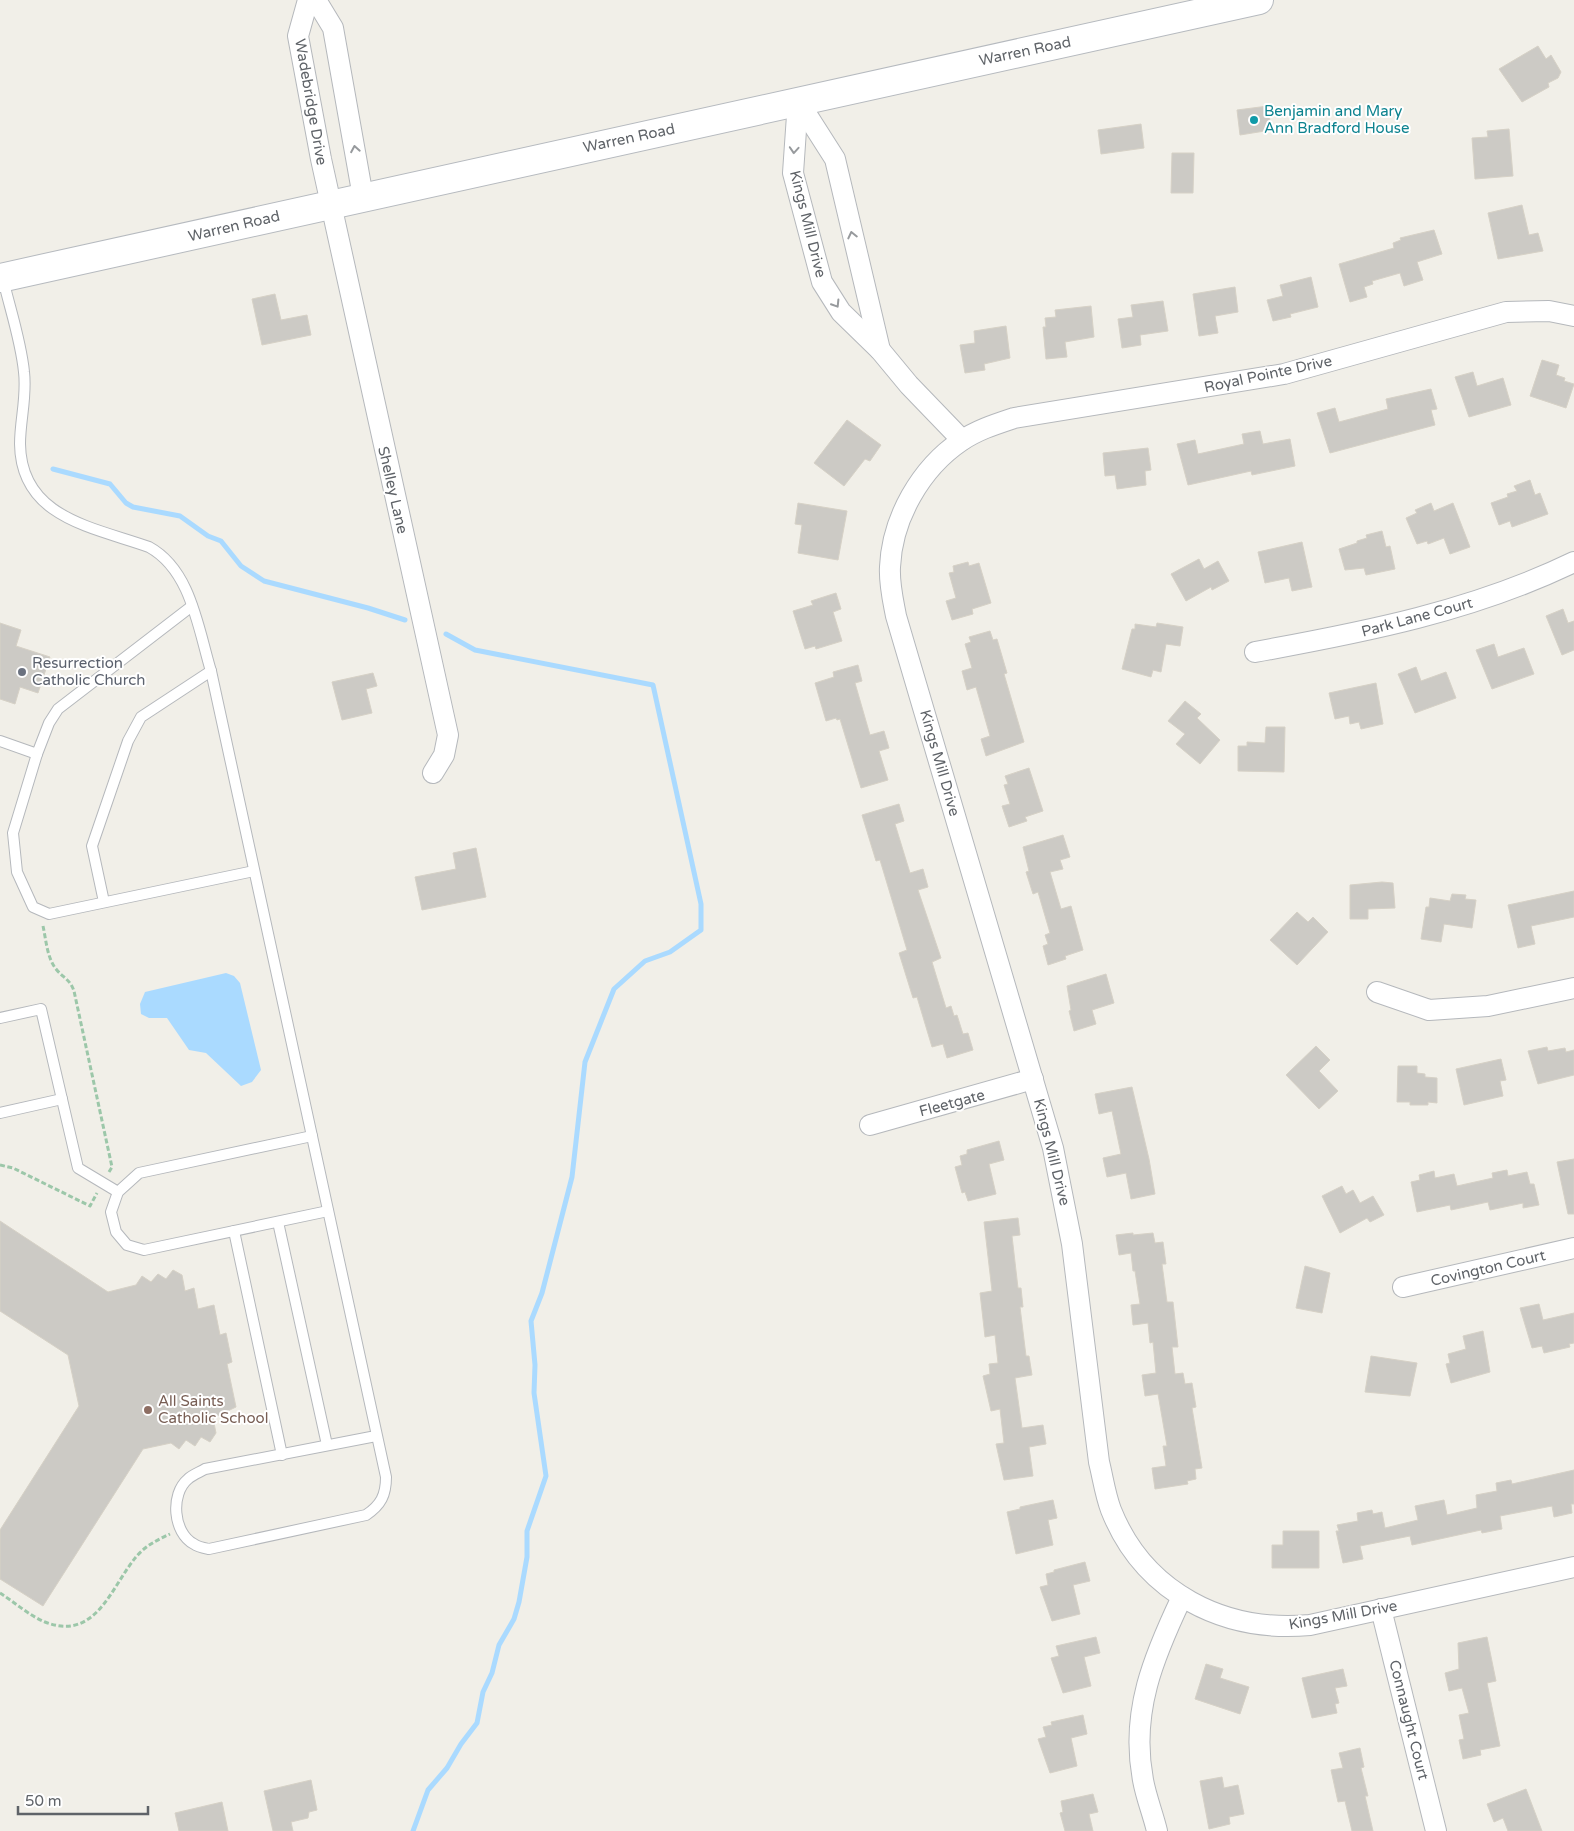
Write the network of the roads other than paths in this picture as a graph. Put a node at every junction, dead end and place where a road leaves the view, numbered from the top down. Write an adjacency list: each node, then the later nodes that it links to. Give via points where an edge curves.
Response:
1 (308, 0): 6 (street, Wadebridge Drive, via 298,36)
2 (316, 0): 5 (street, one-way to 2, via 333,28)
3 (1259, 0): 4 (street, Warren Road)
4 (798, 101): 5 (street, Warren Road); 9 (street, Kings Mill Drive, one-way to 4, via 835,159); 9 (street, Kings Mill Drive, one-way to 9, via 793,173 822,282 841,312)
5 (363, 197): 6 (street, Warren Road)
6 (330, 204): 7 (street, Warren Road); 17 (street, Shelley Lane, via 448,735 444,754)
7 (2, 278): 12 (lane, via 24,371 21,458 33,492 64,518 149,546 160,553 169,561)
8 (1574, 316): 10 (street, Royal Pointe Drive, via 1549,311 1506,312 1284,374 1014,418)
9 (880, 350): 10 (street, Kings Mill Drive)
10 (962, 440): 23 (street, Kings Mill Drive, via 930,468 907,504 893,545 891,589 899,626)
11 (1574, 562): 13 (street, Park Lane Court, via 1510,589 1414,620)
12 (192, 606): 14 (lane); 16 (lane, via 58,709)
13 (1255, 652)
14 (211, 671): 18 (lane); 19 (lane, via 141,717 128,741 92,846)
15 (0, 740): 16 (lane)
16 (36, 754): 19 (lane, via 13,833 16,872 33,908 49,914)
17 (433, 773)
18 (254, 870): 19 (lane); 27 (lane)
19 (104, 902)
20 (1574, 988): 21 (street, via 1488,1006 1429,1010)
21 (1377, 992)
22 (0, 1018): 24 (lane, via 41,1009)
23 (1033, 1079): 26 (street, Fleetgate); 38 (street, Kings Mill Drive, via 1068,1213 1099,1462 1106,1492 1120,1528 1137,1554 1158,1578)
24 (62, 1099): 25 (lane); 28 (lane, via 78,1168)
25 (0, 1113)
26 (870, 1125)
27 (312, 1136): 28 (lane, via 139,1173); 29 (lane)
28 (118, 1192): 31 (lane, via 110,1212 116,1232 127,1245 144,1250)
29 (328, 1211): 30 (lane); 34 (lane)
30 (278, 1222): 31 (lane); 35 (lane)
31 (234, 1231): 36 (lane)
32 (1574, 1248): 33 (street, Covington Court)
33 (1403, 1287)
34 (376, 1436): 35 (lane); 36 (lane, via 386,1488 377,1508 366,1515 209,1549 193,1544 180,1529 176,1507 178,1492 188,1479 205,1469)
35 (327, 1445): 36 (lane)
36 (282, 1455)
37 (1574, 1567): 39 (street, Kings Mill Drive)
38 (1182, 1597): 39 (street, Kings Mill Drive, via 1225,1617 1273,1626 1310,1624); 40 (street, via 1157,1650 1145,1689 1140,1724 1143,1780)
39 (1381, 1609): 41 (street, Connaught Court)
40 (1158, 1831)
41 (1436, 1831)

